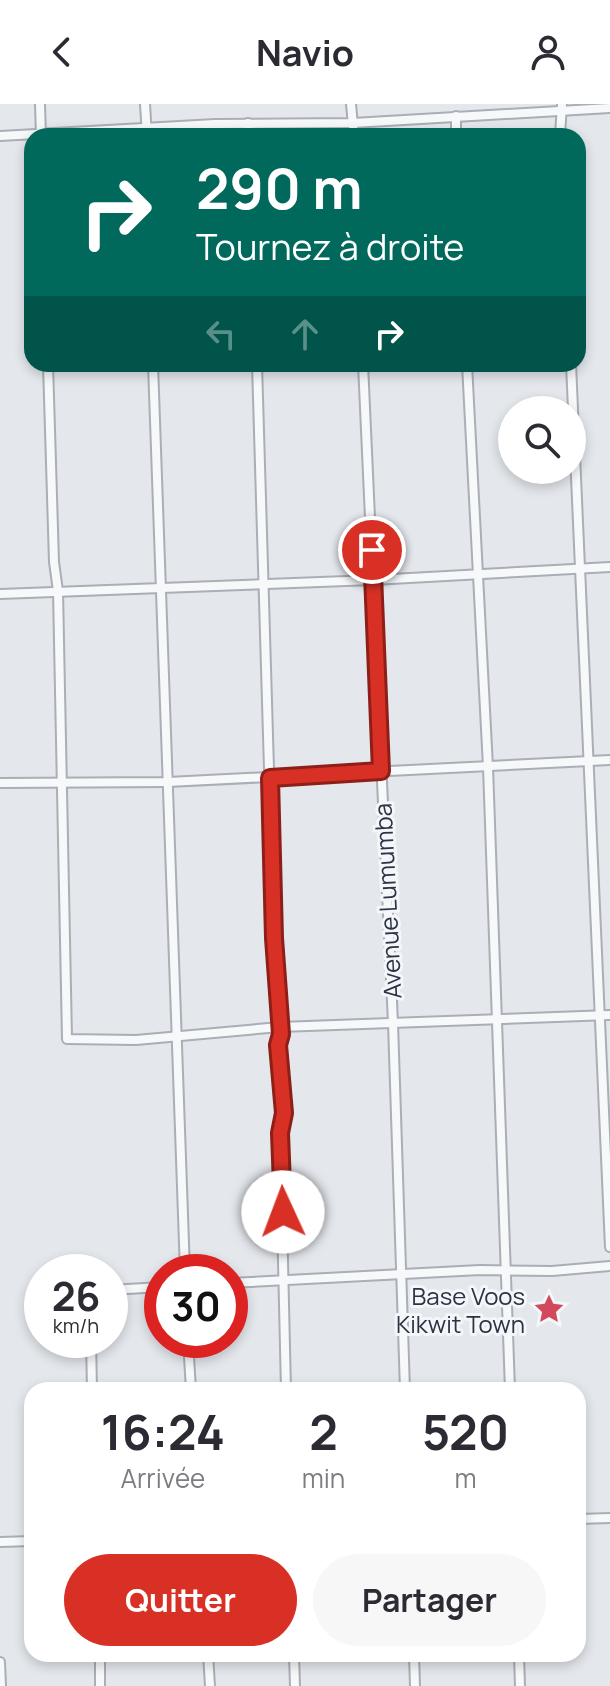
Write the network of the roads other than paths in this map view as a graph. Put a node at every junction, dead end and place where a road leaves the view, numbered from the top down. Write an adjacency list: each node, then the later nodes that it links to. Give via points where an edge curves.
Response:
1 (40, 104): 10 (street)
2 (145, 104): 11 (street)
3 (351, 104): 9 (street)
4 (461, 104): 7 (street)
5 (560, 107): 6 (street); 7 (street); 16 (street)
6 (610, 108)
7 (459, 116): 9 (street); 15 (street)
8 (248, 123): 9 (street); 12 (street); 13 (street)
9 (353, 123): 14 (street)
10 (41, 128)
11 (147, 128)
12 (192, 128)
13 (248, 128)
14 (353, 128)
15 (457, 128)
16 (560, 128)
17 (24, 135): 18 (street)
18 (0, 136)
19 (48, 372): 31 (street)
20 (153, 372): 30 (street)
21 (257, 372): 29 (street)
22 (363, 372): 28 (street, Avenue Lumumba)
23 (467, 372): 27 (street)
24 (571, 372): 26 (street)
25 (610, 567): 26 (street)
26 (581, 570): 27 (street); 33 (street)
27 (477, 574): 28 (street); 35 (street)
28 (373, 580): 29 (street); 36 (street, Avenue Lumumba)
29 (265, 584): 30 (street); 37 (street)
30 (162, 587): 31 (street); 38 (street)
31 (58, 591): 32 (street); 40 (street)
32 (0, 594)
33 (589, 760): 34 (street); 35 (street); 41 (street)
34 (610, 760)
35 (488, 767): 36 (street); 42 (street)
36 (381, 771): 37 (street); 43 (street, Avenue Lumumba)
37 (270, 778): 38 (street); 44 (street)
38 (168, 782): 40 (street); 45 (street)
39 (0, 783): 40 (street)
40 (62, 784): 45 (street, via 67,1039 136,1040)
41 (605, 1015): 42 (street); 46 (street)
42 (498, 1018): 43 (street); 49 (street)
43 (393, 1023): 44 (street); 50 (street, Avenue Lumumba)
44 (280, 1027): 45 (street); 51 (street)
45 (178, 1034): 47 (street)
46 (610, 1247)
47 (184, 1254)
48 (610, 1266): 49 (street)
49 (507, 1271): 50 (street); 59 (street)
50 (400, 1275): 51 (street); 58 (street, Avenue Lumumba)
51 (286, 1280): 52 (street); 57 (street)
52 (248, 1282)
53 (91, 1358): 55 (street)
54 (189, 1358): 56 (street)
55 (92, 1382)
56 (191, 1382)
57 (286, 1382)
58 (405, 1382)
59 (510, 1382)
60 (610, 1518): 61 (street)
61 (586, 1519)
62 (24, 1541): 63 (street)
63 (0, 1542)
64 (0, 1662): 70 (street)
65 (100, 1662): 71 (street)
66 (208, 1662): 72 (street)
67 (294, 1662): 73 (street)
68 (414, 1662): 74 (street)
69 (519, 1662): 75 (street)
70 (1, 1686)
71 (100, 1686)
72 (210, 1686)
73 (295, 1686)
74 (415, 1686)
75 (520, 1686)

